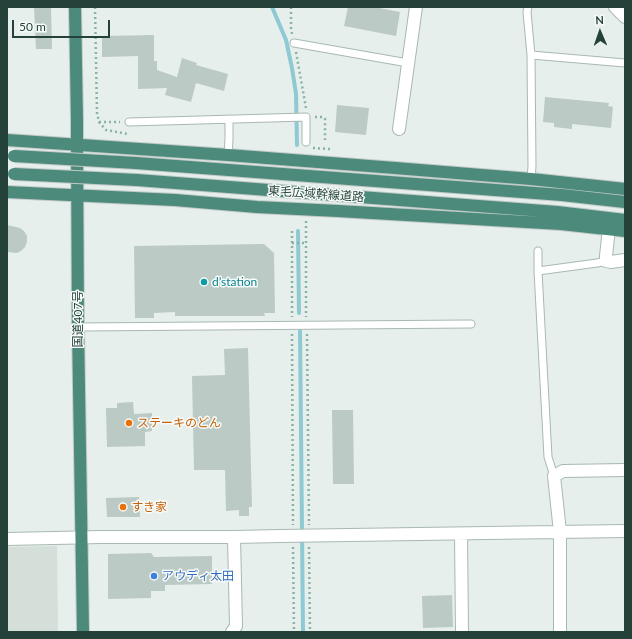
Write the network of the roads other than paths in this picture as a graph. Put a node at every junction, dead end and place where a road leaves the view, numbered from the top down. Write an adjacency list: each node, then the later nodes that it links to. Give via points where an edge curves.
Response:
1 (75, 7): 14 (highway, 国道407号)
2 (416, 7): 8 (street)
3 (528, 7): 7 (lane)
4 (615, 7): 5 (street)
5 (625, 17)
6 (294, 42): 8 (lane)
7 (531, 55): 9 (lane); 19 (lane)
8 (408, 63): 12 (street)
9 (625, 63)
10 (229, 119): 11 (lane); 15 (lane, via 303,117); 16 (lane)
11 (128, 122)
12 (398, 129)
13 (7, 140): 14 (highway)
14 (77, 144): 16 (highway); 22 (highway, 国道407号)
15 (306, 145)
16 (228, 155): 19 (highway)
17 (11, 156): 23 (highway, 東毛広域幹線道路, bridge, via 136,163)
18 (10, 174): 25 (highway, 東毛広域幹線道路, bridge, via 137,180 557,212)
19 (530, 179): 20 (highway)
20 (625, 189)
21 (7, 192): 22 (highway)
22 (78, 195): 25 (highway, via 561,224); 32 (highway, 国道407号)
23 (625, 202)
24 (625, 220): 25 (highway, 東毛広域幹線道路)
25 (610, 224): 26 (highway); 29 (street)
26 (625, 231)
27 (538, 251): 30 (lane)
28 (625, 260): 29 (street)
29 (606, 261): 30 (lane)
30 (538, 271): 34 (lane, via 548,457)
31 (471, 324): 32 (lane)
32 (78, 327): 38 (highway, 国道407号)
33 (625, 470): 34 (street, via 562,471)
34 (554, 476): 36 (street)
35 (625, 531): 36 (street)
36 (560, 532): 37 (street); 44 (street)
37 (461, 534): 39 (street); 43 (street)
38 (81, 537): 39 (street); 40 (street); 41 (highway, 国道407号)
39 (234, 537): 42 (street, via 236,626)
40 (7, 539)
41 (83, 632)
42 (232, 632)
43 (462, 632)
44 (560, 632)

